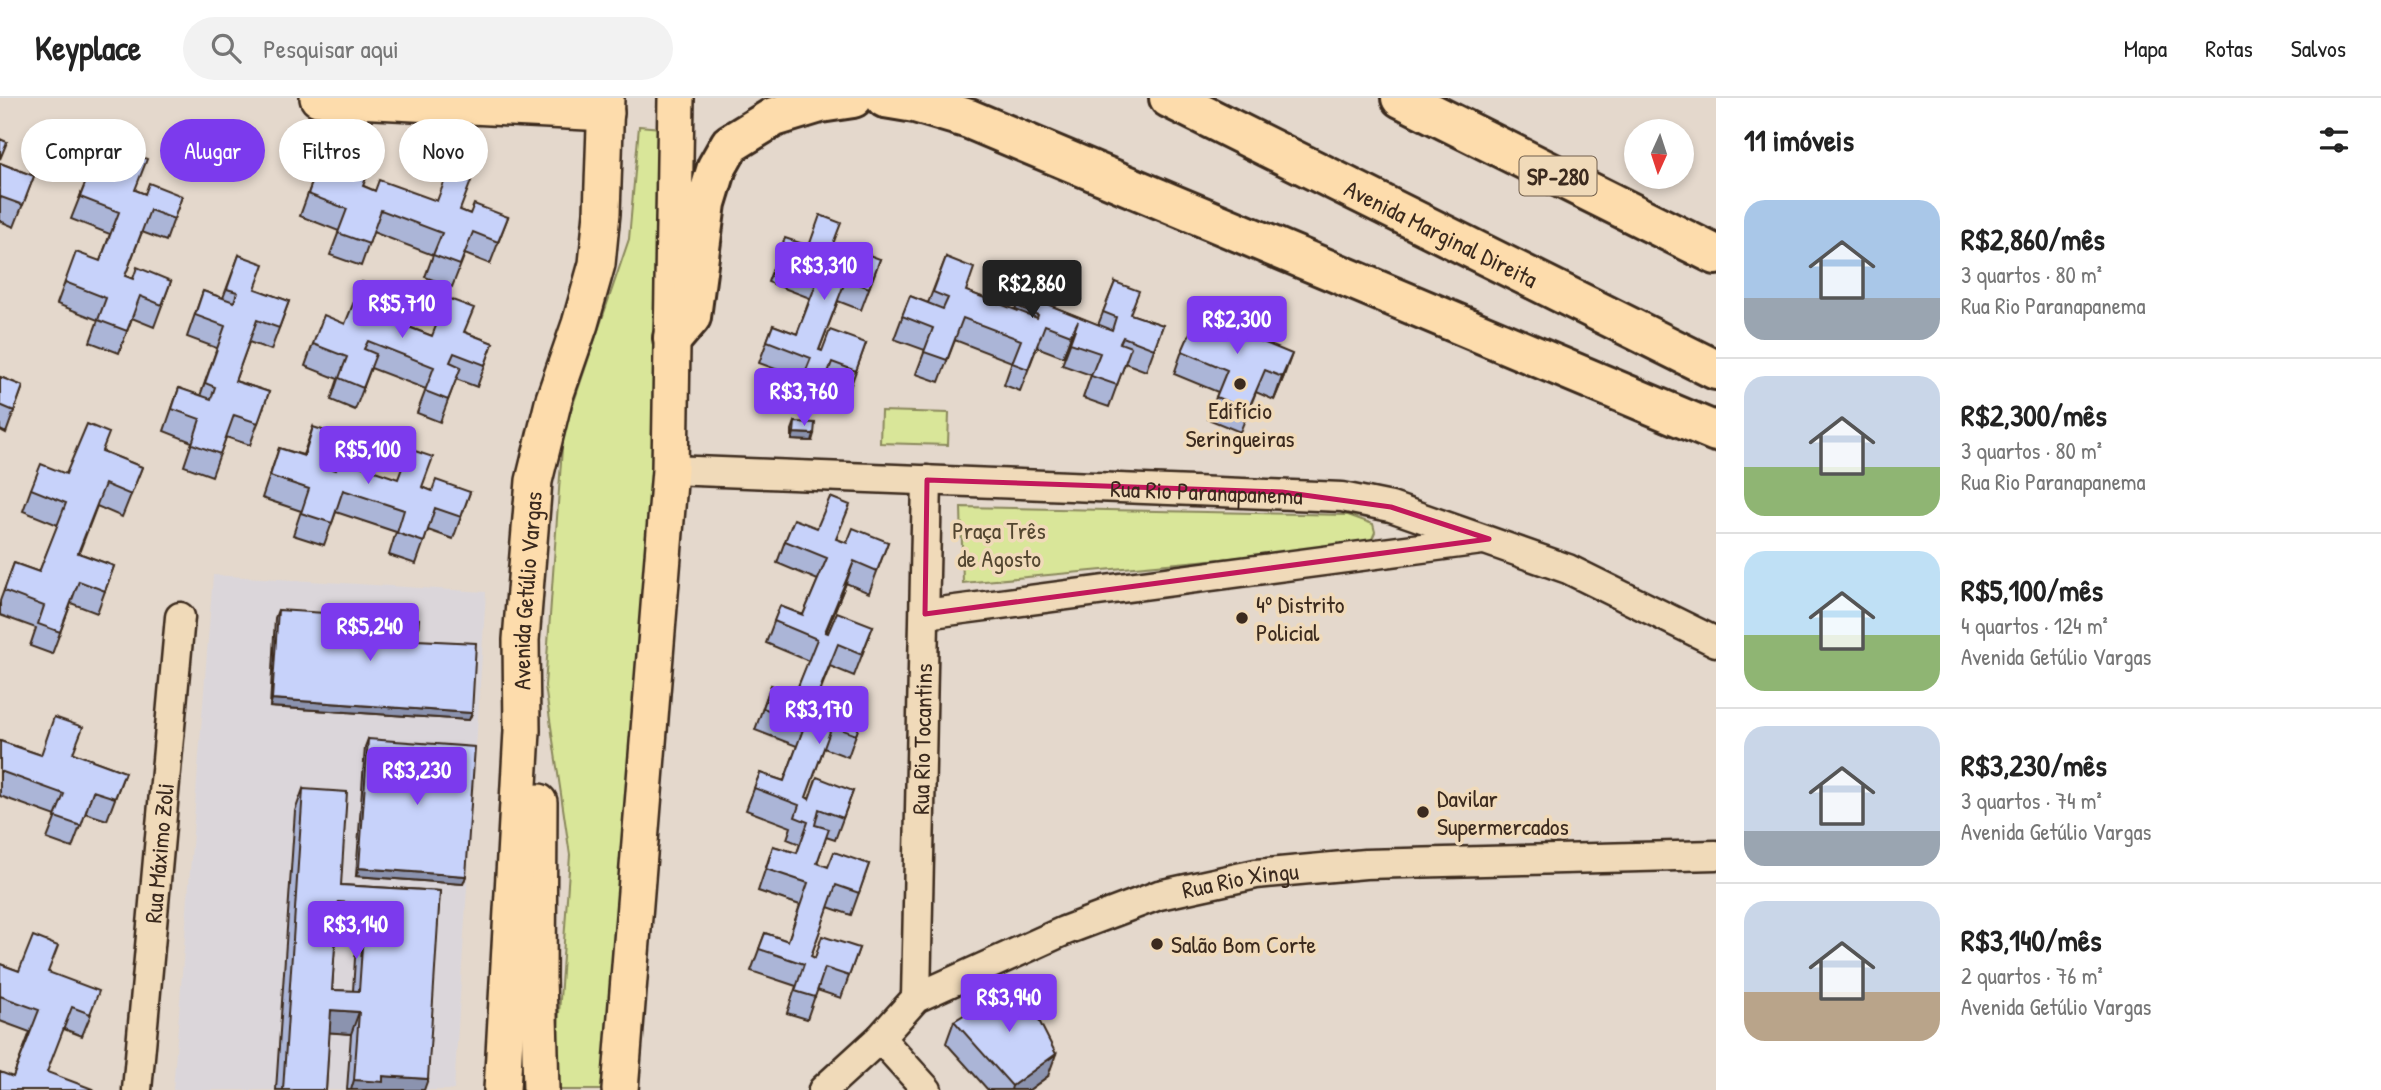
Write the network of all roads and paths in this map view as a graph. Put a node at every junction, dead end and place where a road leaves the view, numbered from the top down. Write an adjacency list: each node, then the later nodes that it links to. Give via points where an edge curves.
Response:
1 (318, 98): 7 (main road)
2 (676, 98): 9 (main road)
3 (853, 98): 9 (highway, via 774,117 730,144 706,203 691,317)
4 (885, 98): 11 (highway, via 969,119)
5 (1169, 98): 10 (highway, Avenida Marginal Direita)
6 (1401, 98): 8 (highway, SP-280)
7 (606, 105): 18 (main road, Avenida Getúlio Vargas, via 597,264 554,399 534,481 521,640)
8 (1716, 255)
9 (673, 338): 12 (main road)
10 (1716, 370)
11 (1716, 432)
12 (670, 470): 13 (street, Rua Rio Paranapanema); 25 (main road)
13 (927, 480): 14 (street, Rua Rio Paranapanema, via 1342,497 1391,507); 15 (street, Rua Rio Tocantins)
14 (1489, 539): 15 (street); 17 (street, Rua Rio Paranapanema, via 1568,569)
15 (925, 614): 20 (street, Rua Rio Tocantins)
16 (180, 617): 22 (street, Rua Máximo Zoli)
17 (1716, 642)
18 (522, 731): 23 (main road, Avenida Getúlio Vargas); 24 (main road, via 539,783)
19 (1716, 855): 20 (street, Rua Rio Xingu, via 1365,864 1256,874 1159,895 1064,931)
20 (916, 998): 21 (street, Rua Rio Xingu)
21 (880, 1038): 26 (street, Rua Rio Xingu); 27 (street)
22 (137, 1090)
23 (502, 1090)
24 (541, 1090)
25 (620, 1090)
26 (823, 1090)
27 (927, 1090)

